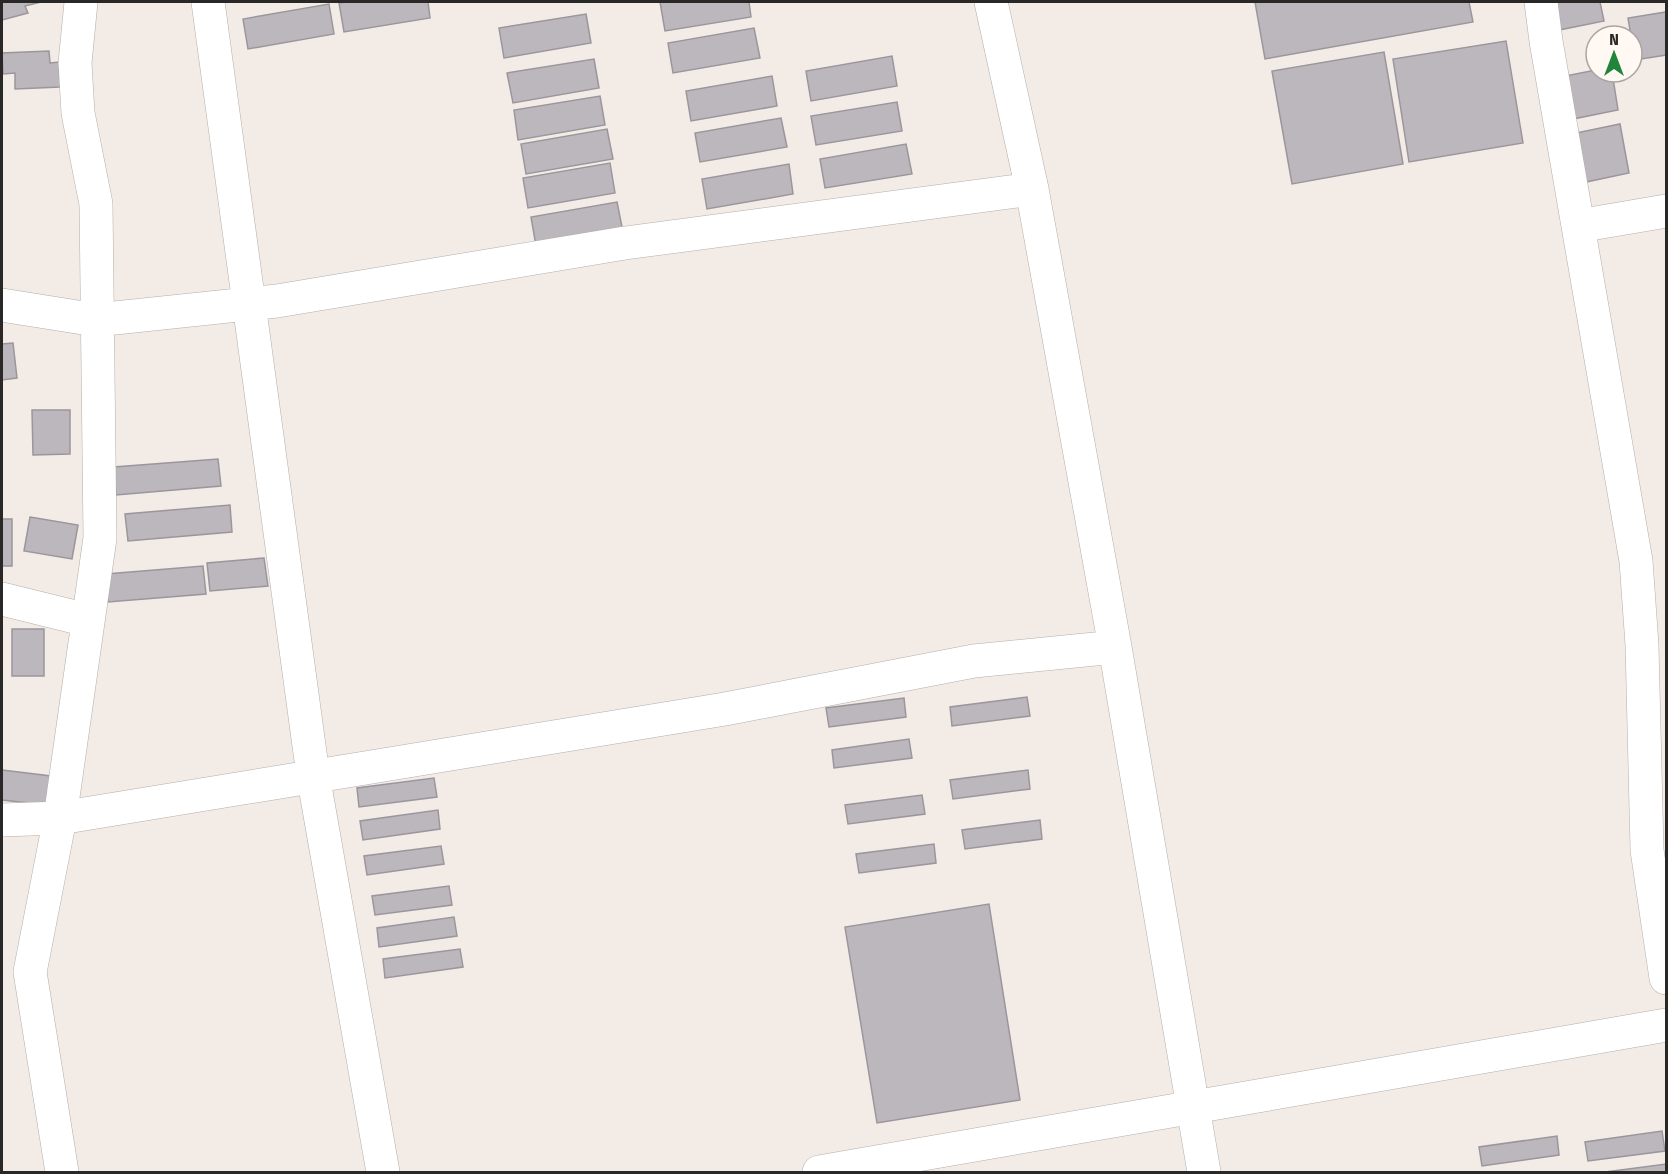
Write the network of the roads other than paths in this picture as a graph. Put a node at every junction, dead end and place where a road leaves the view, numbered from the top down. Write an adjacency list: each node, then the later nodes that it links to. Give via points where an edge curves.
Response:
1 (81, 2): 10 (street, via 75,63 78,113 96,204)
2 (208, 2): 8 (street)
3 (992, 2): 5 (street)
4 (1541, 2): 7 (street)
5 (1032, 189): 8 (street, via 625,243); 13 (street)
6 (1666, 211): 7 (street)
7 (1578, 226): 17 (street, via 1636,561 1647,850)
8 (250, 303): 10 (street); 14 (street)
9 (2, 305): 10 (street)
10 (96, 320): 12 (street, via 100,538)
11 (2, 599): 12 (street)
12 (87, 620): 15 (street)
13 (1115, 647): 14 (street, via 974,661 725,709); 19 (street)
14 (313, 775): 15 (street); 21 (street)
15 (60, 818): 16 (street); 20 (street, via 30,972)
16 (2, 820)
17 (1666, 978)
18 (1666, 1025): 19 (street)
19 (1192, 1108): 22 (street); 23 (street)
20 (62, 1173)
21 (383, 1173)
22 (819, 1173)
23 (1204, 1173)

